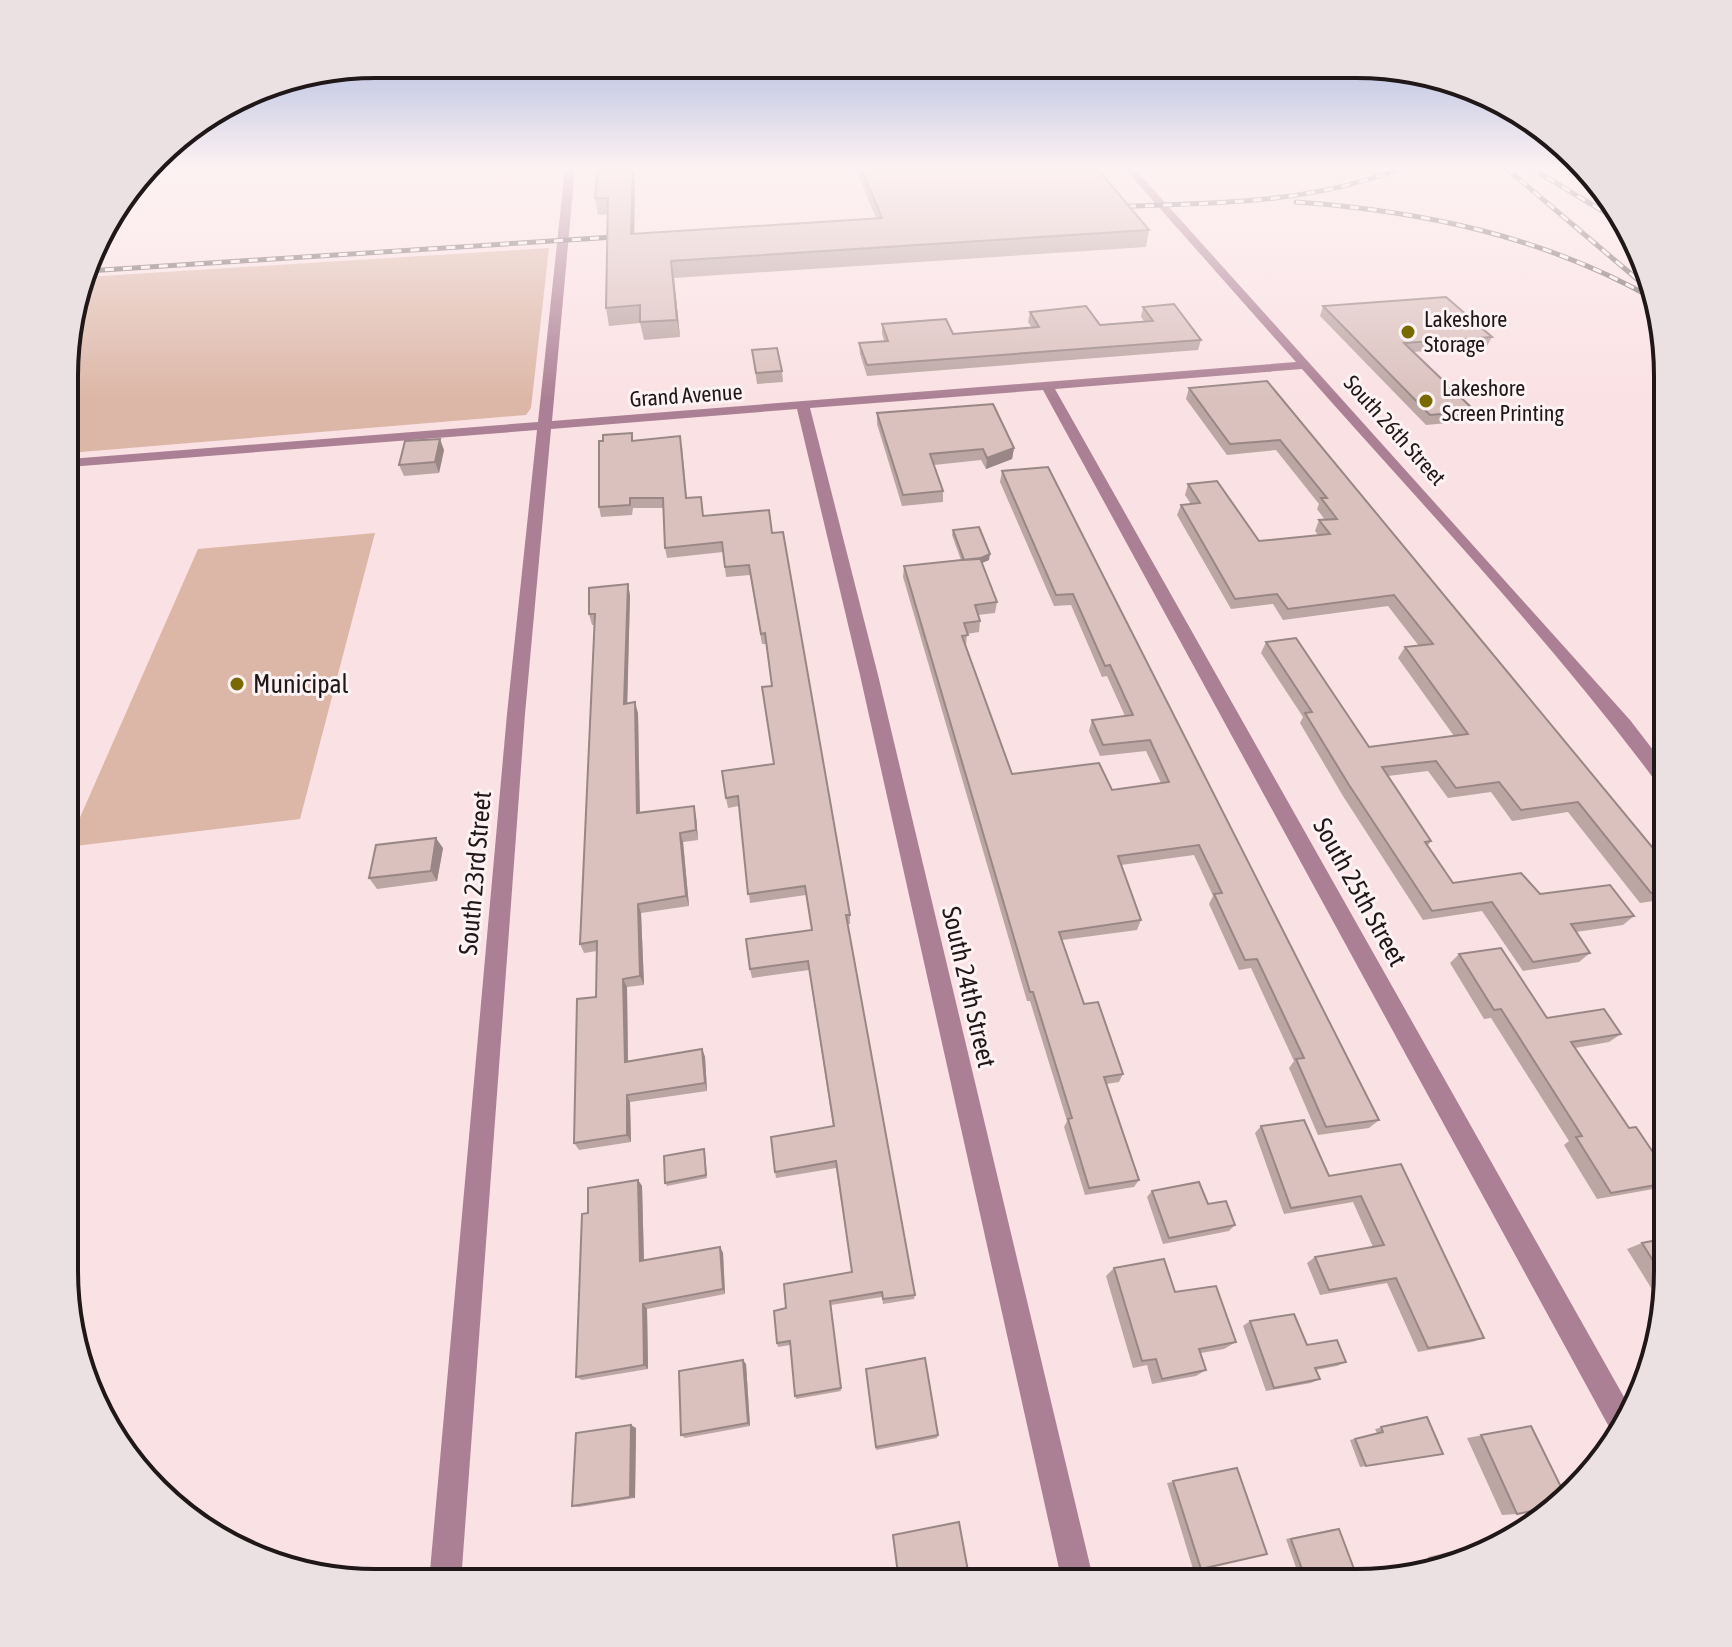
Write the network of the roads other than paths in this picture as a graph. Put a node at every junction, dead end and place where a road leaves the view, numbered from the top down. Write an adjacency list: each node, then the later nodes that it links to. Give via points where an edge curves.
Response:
1 (563, 245): 6 (street, South 23rd Street)
2 (1198, 245): 3 (street, South 26th Street)
3 (1305, 365): 4 (street, Grand Avenue); 8 (street, South 26th Street)
4 (1047, 386): 5 (street, Grand Avenue); 11 (street, South 25th Street)
5 (803, 406): 6 (street, Grand Avenue); 13 (street, South 24th Street)
6 (545, 426): 7 (street, Grand Avenue); 12 (street, South 23rd Street, via 516,714)
7 (78, 462)
8 (1624, 725): 9 (street, South 26th Street); 10 (street, South 26th Street)
9 (1654, 756)
10 (1654, 765)
11 (1617, 1414)
12 (446, 1569)
13 (1075, 1569)

